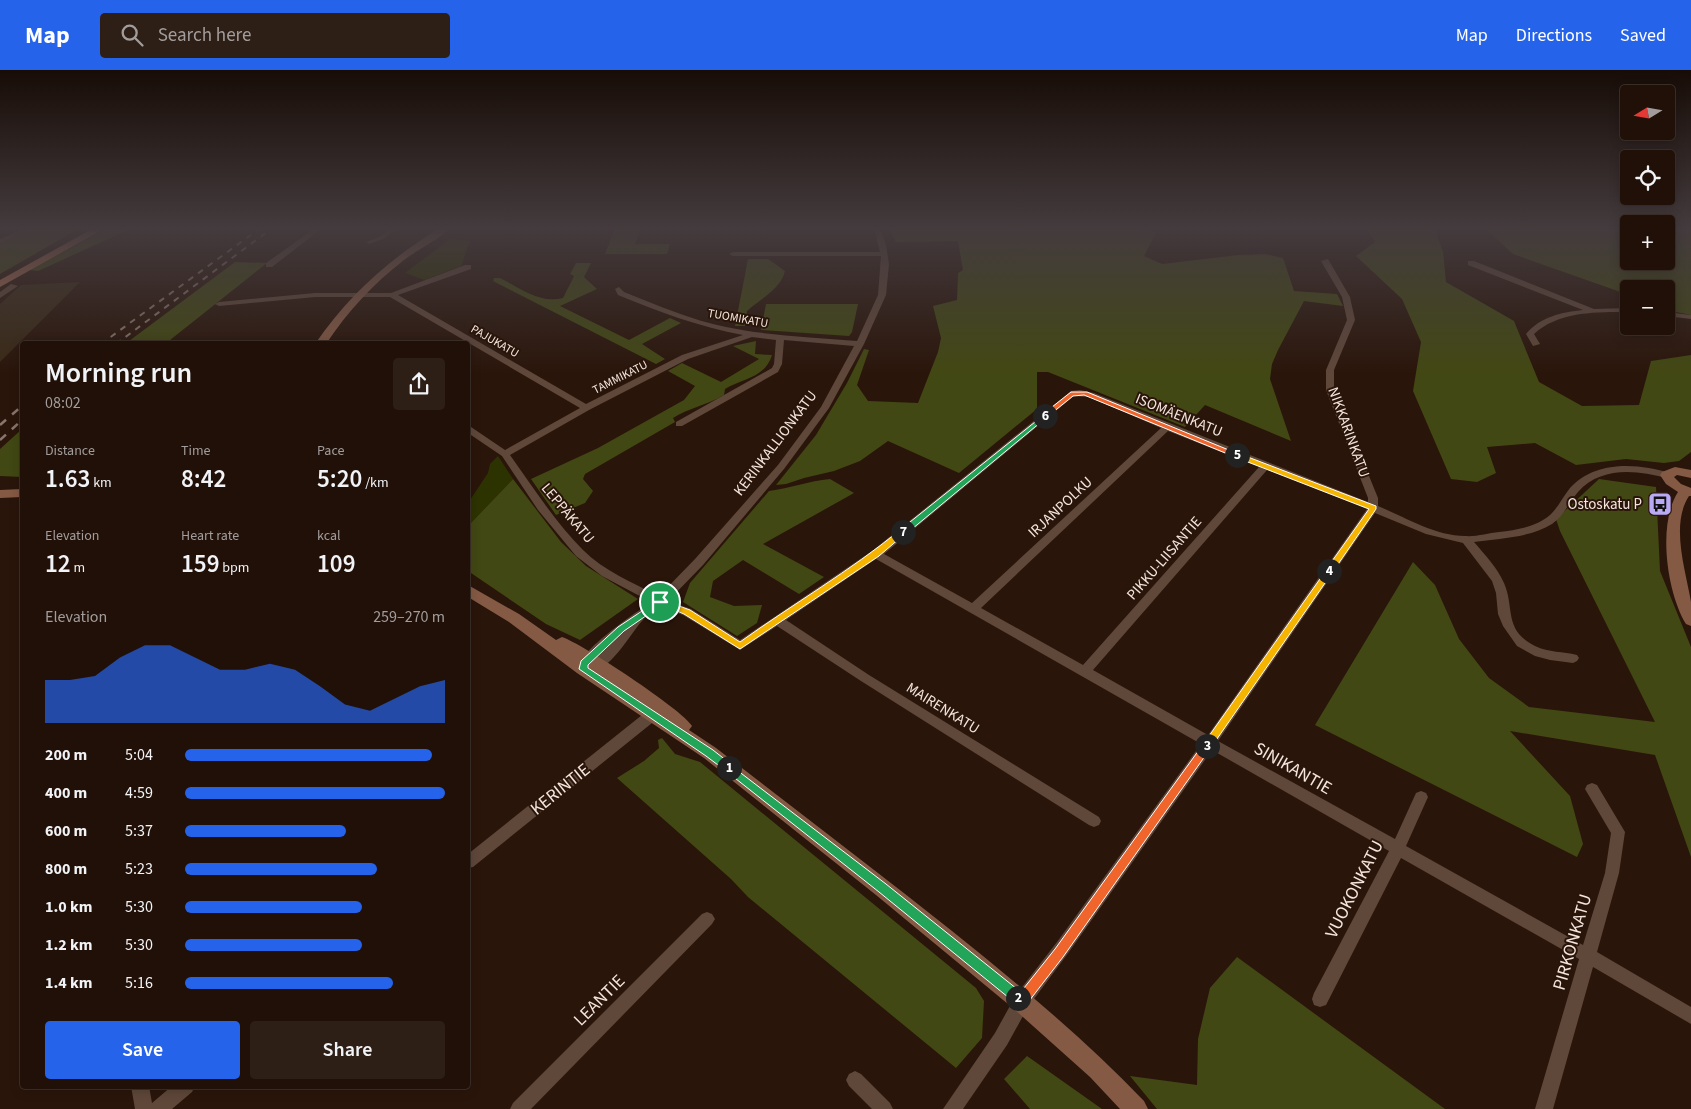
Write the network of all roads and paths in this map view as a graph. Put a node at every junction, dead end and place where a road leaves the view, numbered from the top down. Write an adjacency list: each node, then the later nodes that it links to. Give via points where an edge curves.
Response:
1 (12, 277): 7 (main road)
2 (377, 277): 12 (main road)
3 (438, 277): 10 (street)
4 (884, 277): 21 (street, KERINKALLIONKATU, via 882,294)
5 (1335, 277): 34 (street, NIKKARINKATU, via 1346,297 1350,320 1330,370 1330,390 1373,498)
6 (1508, 277): 14 (street)
7 (0, 284)
8 (14, 286): 11 (street)
9 (619, 289): 18 (street, TUOMIKATU, via 621,293 673,314 708,326)
10 (392, 294): 12 (street); 23 (street, PAJUKATU)
11 (0, 296)
12 (357, 296): 13 (street, via 292,297); 20 (main road)
13 (219, 304)
14 (1591, 310): 15 (street); 22 (street, via 1551,320 1534,330 1530,334)
15 (1620, 310)
16 (1675, 315): 17 (street)
17 (1691, 318)
18 (750, 334): 19 (street, TUOMIKATU); 23 (street, TAMMIKATU, via 685,357)
19 (780, 336): 21 (street, TUOMIKATU); 24 (street, via 775,370)
20 (322, 341)
21 (860, 344): 38 (street, KERINKALLIONKATU, via 824,408 781,467)
22 (1536, 344)
23 (586, 408): 27 (street, TAMMIKATU)
24 (679, 424)
25 (1167, 427): 28 (street, ISOMÄENKATU); 36 (street, ISOMÄENKATU, via 1091,395 1071,394); 39 (street, IRJANPOLKU)
26 (470, 430): 27 (street, LEPPÄKATU)
27 (505, 454): 38 (street, LEPPÄKATU, via 542,508 580,553 606,573)
28 (1265, 466): 34 (street, ISOMÄENKATU); 44 (street, PIKKU-LIISANTIE)
29 (1691, 474): 30 (main road, via 1675,471)
30 (1667, 475): 31 (main road, via 1675,486); 35 (street, ISOMÄENKATU, via 1633,469 1594,474 1575,489 1547,523)
31 (1688, 491): 41 (main road, via 1680,495 1672,528 1681,594)
32 (20, 493): 33 (main road)
33 (0, 494)
34 (1374, 508): 35 (street, ISOMÄENKATU, via 1429,531); 46 (street)
35 (1466, 540): 42 (street, via 1500,587 1504,614 1519,641 1538,654)
36 (876, 554): 39 (street, SINIKANTIE); 40 (street)
37 (470, 591): 43 (main road)
38 (660, 602): 40 (street, via 687,612 740,646); 43 (street, KERINKALLIONKATU, via 639,616 628,634)
39 (974, 608): 44 (street, SINIKANTIE)
40 (776, 620): 50 (street, MAIRENKATU)
41 (1691, 620)
42 (1573, 658)
43 (590, 664): 45 (main road); 47 (main road, via 674,718)
44 (1085, 671): 46 (street, SINIKANTIE)
45 (652, 715): 47 (main road); 52 (street, KERINTIE)
46 (1210, 742): 51 (street, SINIKANTIE); 56 (street)
47 (710, 753): 56 (main road)
48 (1592, 789): 54 (street, PIRKONKATU, via 1618,832 1612,873)
49 (1421, 797): 51 (street, VUOKONKATU)
50 (1094, 820)
51 (1398, 848): 54 (street, SINIKANTIE); 55 (street, VUOKONKATU)
52 (470, 860)
53 (707, 919): 63 (street, LEANTIE)
54 (1590, 957): 57 (street, SINIKANTIE); 67 (street, PIRKONKATU)
55 (1320, 999)
56 (1022, 1001): 65 (street); 66 (main road, via 1098,1069)
57 (1691, 1016)
58 (855, 1080): 64 (street)
59 (141, 1089): 61 (street)
60 (182, 1089): 62 (street)
61 (144, 1109)
62 (158, 1109)
63 (519, 1109)
64 (884, 1109)
65 (952, 1109)
66 (1136, 1109)
67 (1544, 1109)

